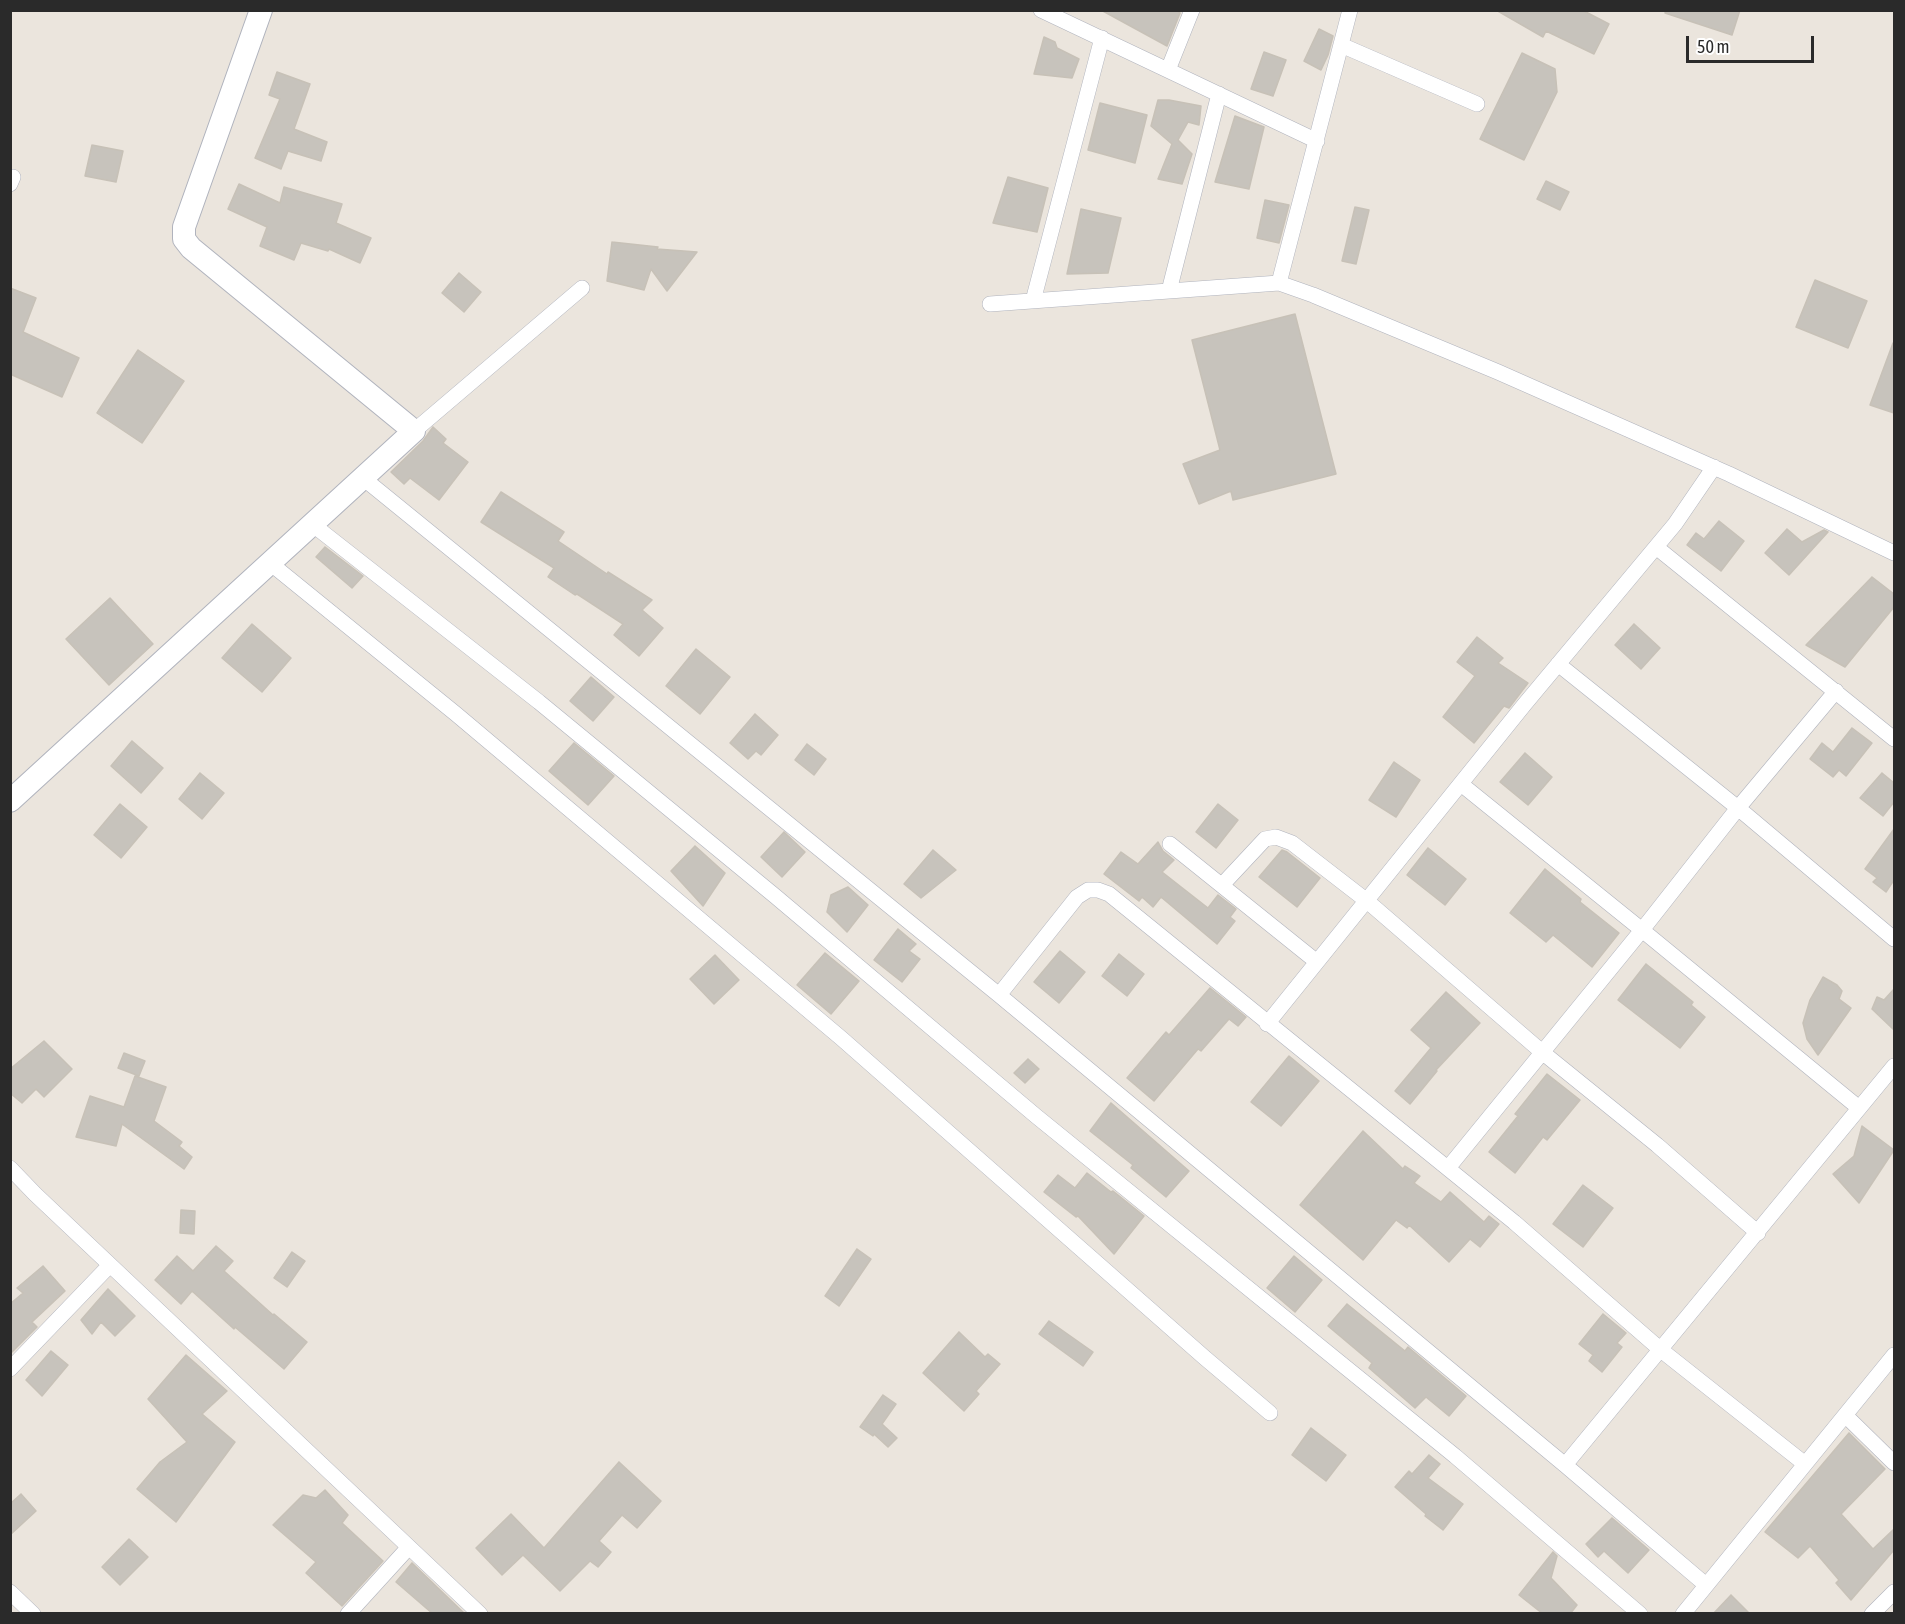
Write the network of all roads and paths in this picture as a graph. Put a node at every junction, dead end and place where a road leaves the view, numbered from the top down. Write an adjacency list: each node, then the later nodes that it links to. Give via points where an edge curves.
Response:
1 (261, 10): 16 (street, via 184,227 184,239 190,248)
2 (1192, 10): 7 (street)
3 (1350, 10): 6 (street)
4 (1049, 12): 5 (street)
5 (1102, 38): 7 (street); 14 (street)
6 (1341, 45): 9 (street); 10 (street)
7 (1168, 70): 8 (street)
8 (1219, 94): 10 (street); 13 (street)
9 (1477, 104)
10 (1317, 141): 11 (street)
11 (1279, 283): 13 (street); 17 (street)
12 (582, 288): 16 (street)
13 (1169, 291): 14 (street)
14 (1034, 301): 15 (street)
15 (990, 304)
16 (414, 430): 18 (street)
17 (1714, 467): 20 (street); 21 (street)
18 (363, 477): 19 (street); 35 (street)
19 (312, 524): 22 (street); 59 (street, via 775,896 1036,1116 1455,1456)
20 (1656, 547): 23 (street); 24 (street)
21 (1894, 553)
22 (270, 563): 27 (street); 47 (street, via 832,1030)
23 (1558, 664): 26 (street); 28 (street)
24 (1836, 691): 25 (street); 28 (street)
25 (1894, 739)
26 (1461, 784): 31 (street); 32 (street)
27 (10, 801)
28 (1738, 808): 32 (street); 33 (street)
29 (1170, 844): 30 (street)
30 (1222, 885): 31 (street, via 1265,839 1276,837 1292,843); 34 (street)
31 (1367, 901): 34 (street); 37 (street)
32 (1642, 930): 37 (street); 39 (street)
33 (1894, 939)
34 (1317, 962): 36 (street)
35 (999, 995): 36 (street, via 1077,897 1088,890 1098,890 1109,894); 51 (street)
36 (1268, 1023): 41 (street)
37 (1542, 1052): 41 (street); 42 (street)
38 (1894, 1066): 39 (street)
39 (1859, 1108): 42 (street)
40 (10, 1168): 43 (street)
41 (1448, 1168): 44 (street)
42 (1758, 1233): 44 (street)
43 (110, 1265): 46 (street); 52 (street)
44 (1661, 1350): 50 (street); 51 (street)
45 (1894, 1355): 48 (street)
46 (10, 1369)
47 (1270, 1413)
48 (1845, 1415): 49 (street); 50 (street)
49 (1894, 1463)
50 (1805, 1464): 53 (street)
51 (1565, 1466): 53 (street)
52 (409, 1547): 57 (street); 58 (street)
53 (1706, 1585): 60 (street)
54 (10, 1592): 56 (street)
55 (1894, 1592): 61 (street)
56 (33, 1614)
57 (348, 1614)
58 (480, 1614)
59 (1640, 1614)
60 (1683, 1614)
61 (1872, 1614)

